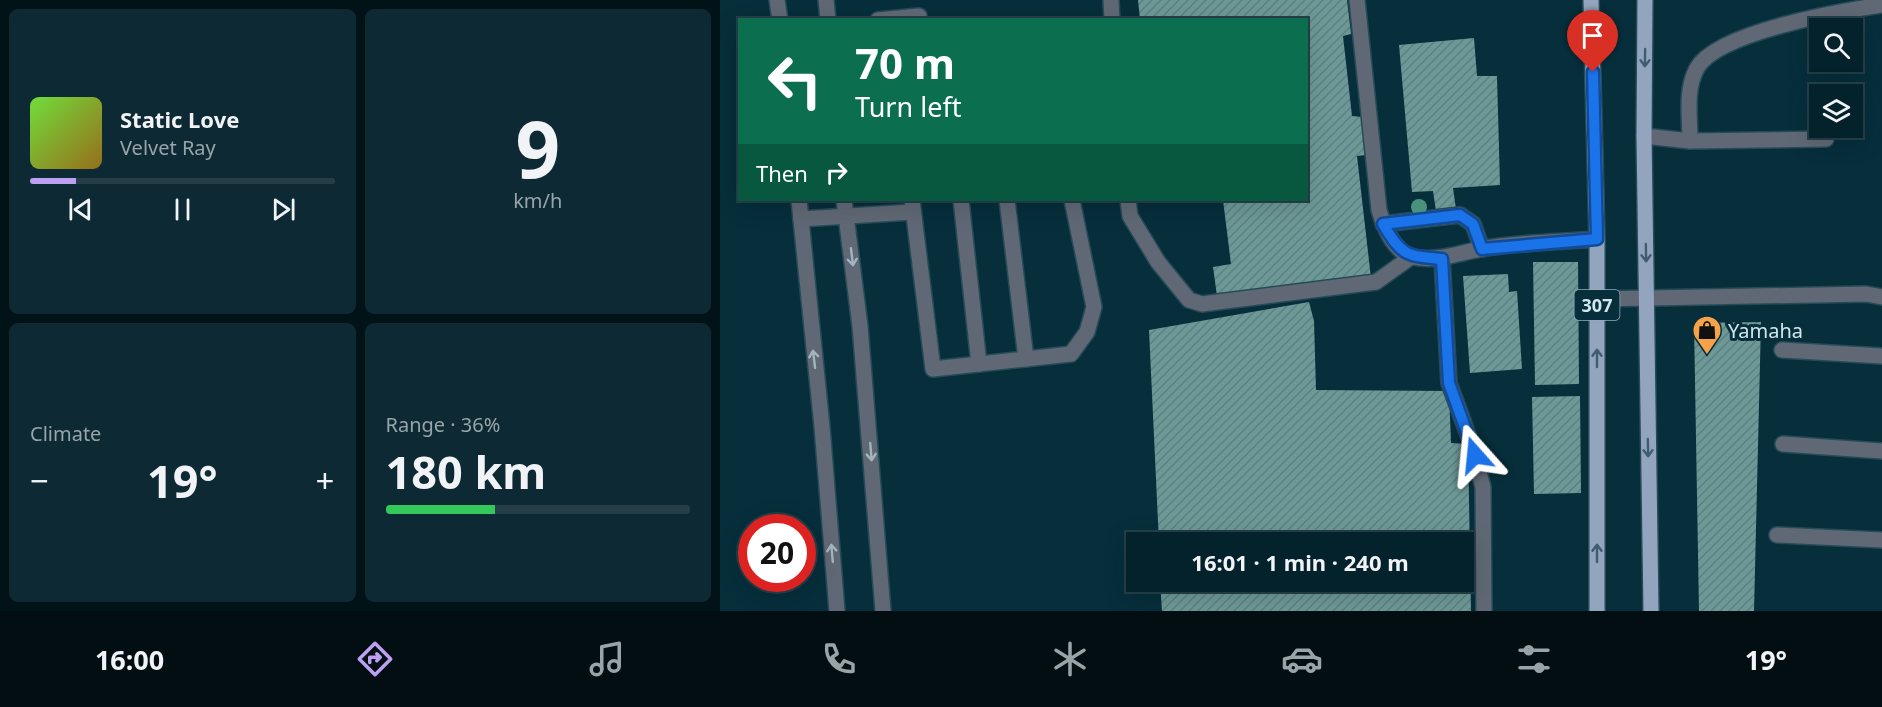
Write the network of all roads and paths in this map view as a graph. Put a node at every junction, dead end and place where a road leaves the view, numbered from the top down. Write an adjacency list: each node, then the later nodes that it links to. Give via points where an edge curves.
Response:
1 (777, 0): 9 (street)
2 (825, 0): 10 (street)
3 (1111, 0): 12 (street)
4 (1357, 0): 25 (street, via 1374,178)
5 (1591, 0): 26 (main road, 307)
6 (1645, 0): 13 (main road, 307, one-way to 13)
7 (1882, 6): 15 (street, via 1789,23 1709,54 1690,84)
8 (920, 16): 11 (street)
9 (780, 18)
10 (828, 18)
11 (899, 18)
12 (1113, 18)
13 (1644, 136): 15 (street); 30 (main road, 307, one-way to 30)
14 (1826, 140): 15 (street)
15 (1690, 141)
16 (799, 201): 24 (street)
17 (844, 201): 23 (street)
18 (962, 201): 36 (street)
19 (1007, 201): 35 (street)
20 (1072, 201): 35 (street, via 1094,307 1092,322 1071,354)
21 (1128, 201): 28 (street, via 1130,216 1158,262 1189,300 1202,304 1376,282)
22 (912, 206): 23 (street); 36 (street, via 933,369)
23 (847, 217): 24 (street); 42 (street, one-way to 42, via 860,326)
24 (801, 219): 41 (street, one-way to 24)
25 (1383, 224): 27 (street, via 1460,215 1473,224); 28 (street, via 1396,245)
26 (1597, 239): 27 (street); 32 (main road, 307)
27 (1482, 249): 29 (street)
28 (1411, 256): 29 (street)
29 (1442, 259): 43 (street, via 1449,383 1484,487)
30 (1646, 297): 31 (street); 32 (street); 45 (main road, 307, one-way to 45)
31 (1882, 297)
32 (1597, 299): 44 (main road, 307, one-way to 32)
33 (1782, 350): 34 (street)
34 (1882, 356)
35 (1026, 359): 36 (street)
36 (979, 364)
37 (1783, 444): 38 (street)
38 (1882, 451)
39 (1777, 535): 40 (street)
40 (1882, 540)
41 (837, 611)
42 (883, 611)
43 (1484, 611)
44 (1597, 611)
45 (1651, 611)

